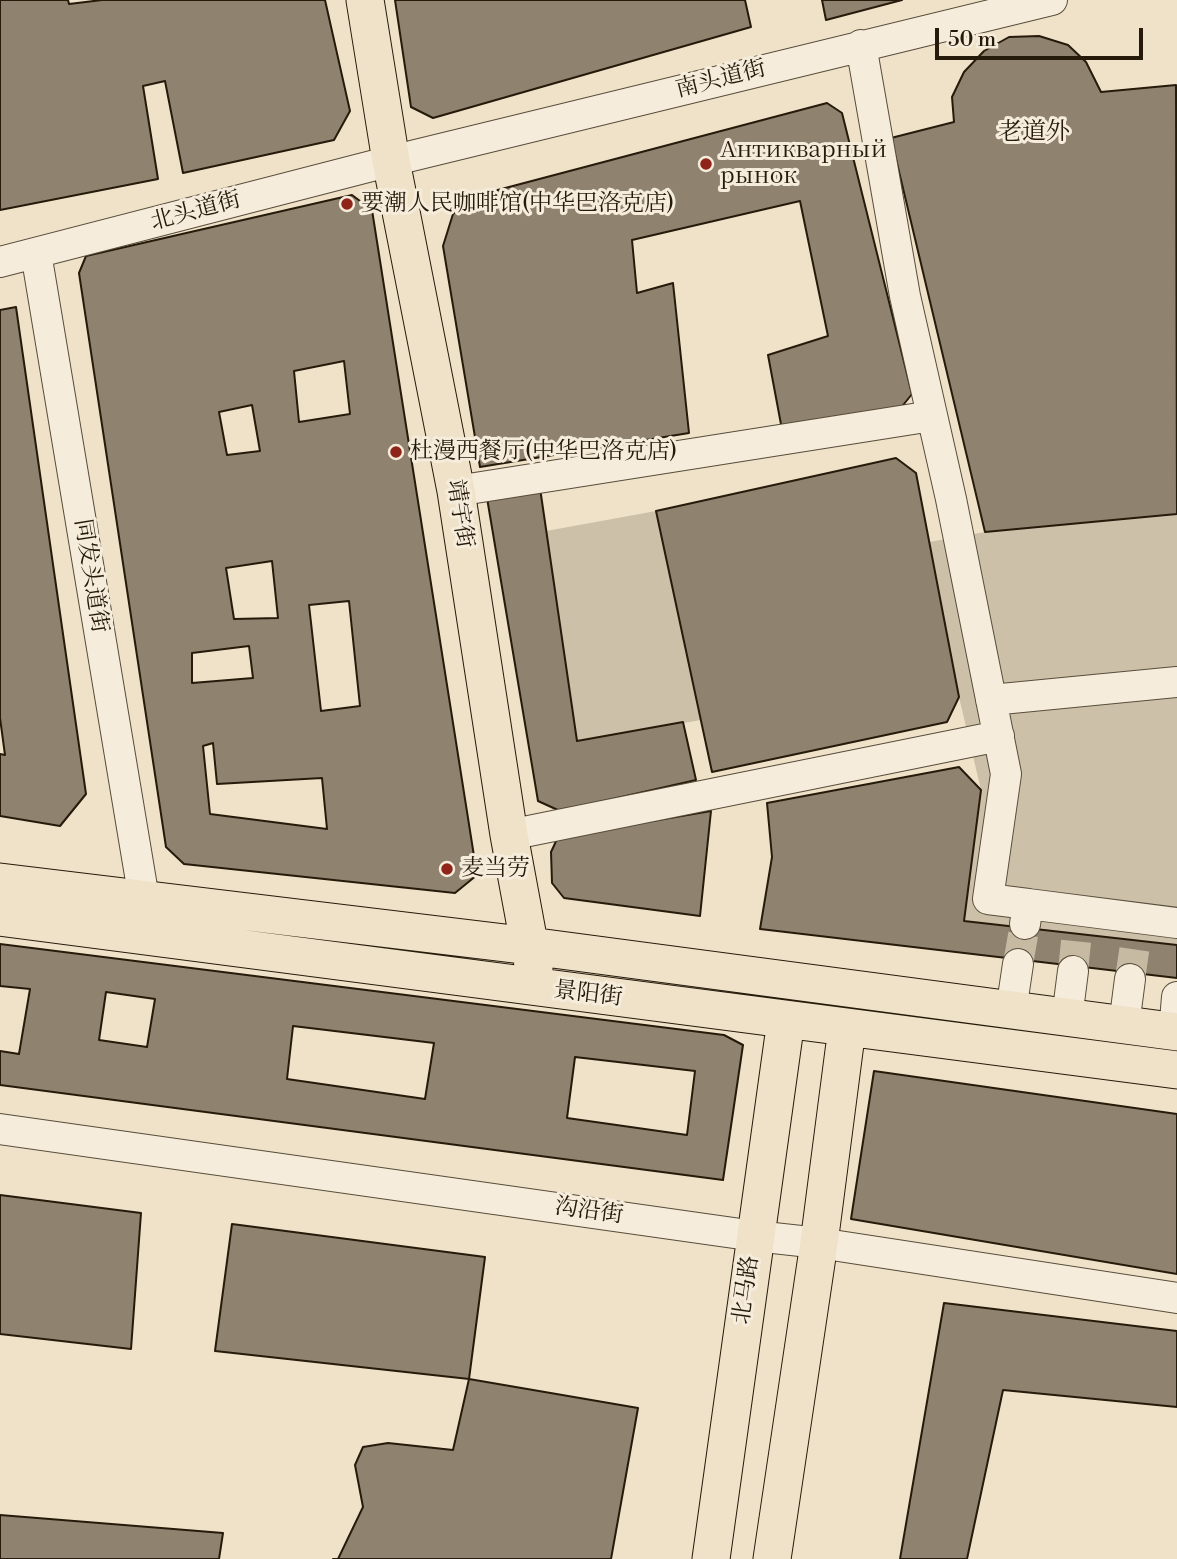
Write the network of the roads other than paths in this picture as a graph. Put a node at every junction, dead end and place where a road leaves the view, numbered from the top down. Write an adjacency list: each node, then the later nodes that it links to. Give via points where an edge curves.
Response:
1 (365, 0): 4 (main road, 靖宇街)
2 (1052, 0): 3 (street, 南头道街)
3 (861, 45): 4 (street, 南头道街); 7 (street, via 905,296)
4 (391, 161): 5 (street, 北头道街); 8 (main road, 靖宇街)
5 (36, 253): 6 (street, 北头道街); 14 (street, 同发头道街)
6 (0, 262)
7 (932, 416): 8 (street); 10 (street)
8 (456, 491): 12 (main road, 靖宇街)
9 (1177, 682): 10 (street)
10 (991, 700): 11 (street)
11 (999, 737): 12 (street); 16 (street, via 1006,774 988,899 1026,914 1078,921 1137,928)
12 (509, 835): 17 (main road, 靖宇街)
13 (0, 882): 14 (main road, 景阳街)
14 (144, 899): 17 (main road, 景阳街)
15 (0, 917): 21 (main road, 景阳街)
16 (1177, 923)
17 (530, 946): 21 (main road, 靖宇街); 22 (main road, 景阳街)
18 (1018, 964): 22 (street)
19 (1073, 971): 23 (street)
20 (1130, 979): 26 (street)
21 (538, 988): 24 (main road, 景阳街)
22 (1011, 1011): 23 (main road, 景阳街)
23 (1067, 1018): 26 (main road, 景阳街)
24 (786, 1020): 27 (main road, 景阳街); 30 (main road, 北马路)
25 (1176, 1020): 26 (main road, 景阳街)
26 (1125, 1025)
27 (847, 1028): 28 (main road, 景阳街); 31 (main road)
28 (1177, 1070)
29 (0, 1129): 30 (street, 沟沿街)
30 (754, 1236): 31 (street, 沟沿街); 33 (main road, 北马路)
31 (819, 1242): 32 (street, 沟沿街); 34 (main road)
32 (1177, 1298)
33 (711, 1559)
34 (772, 1559)

